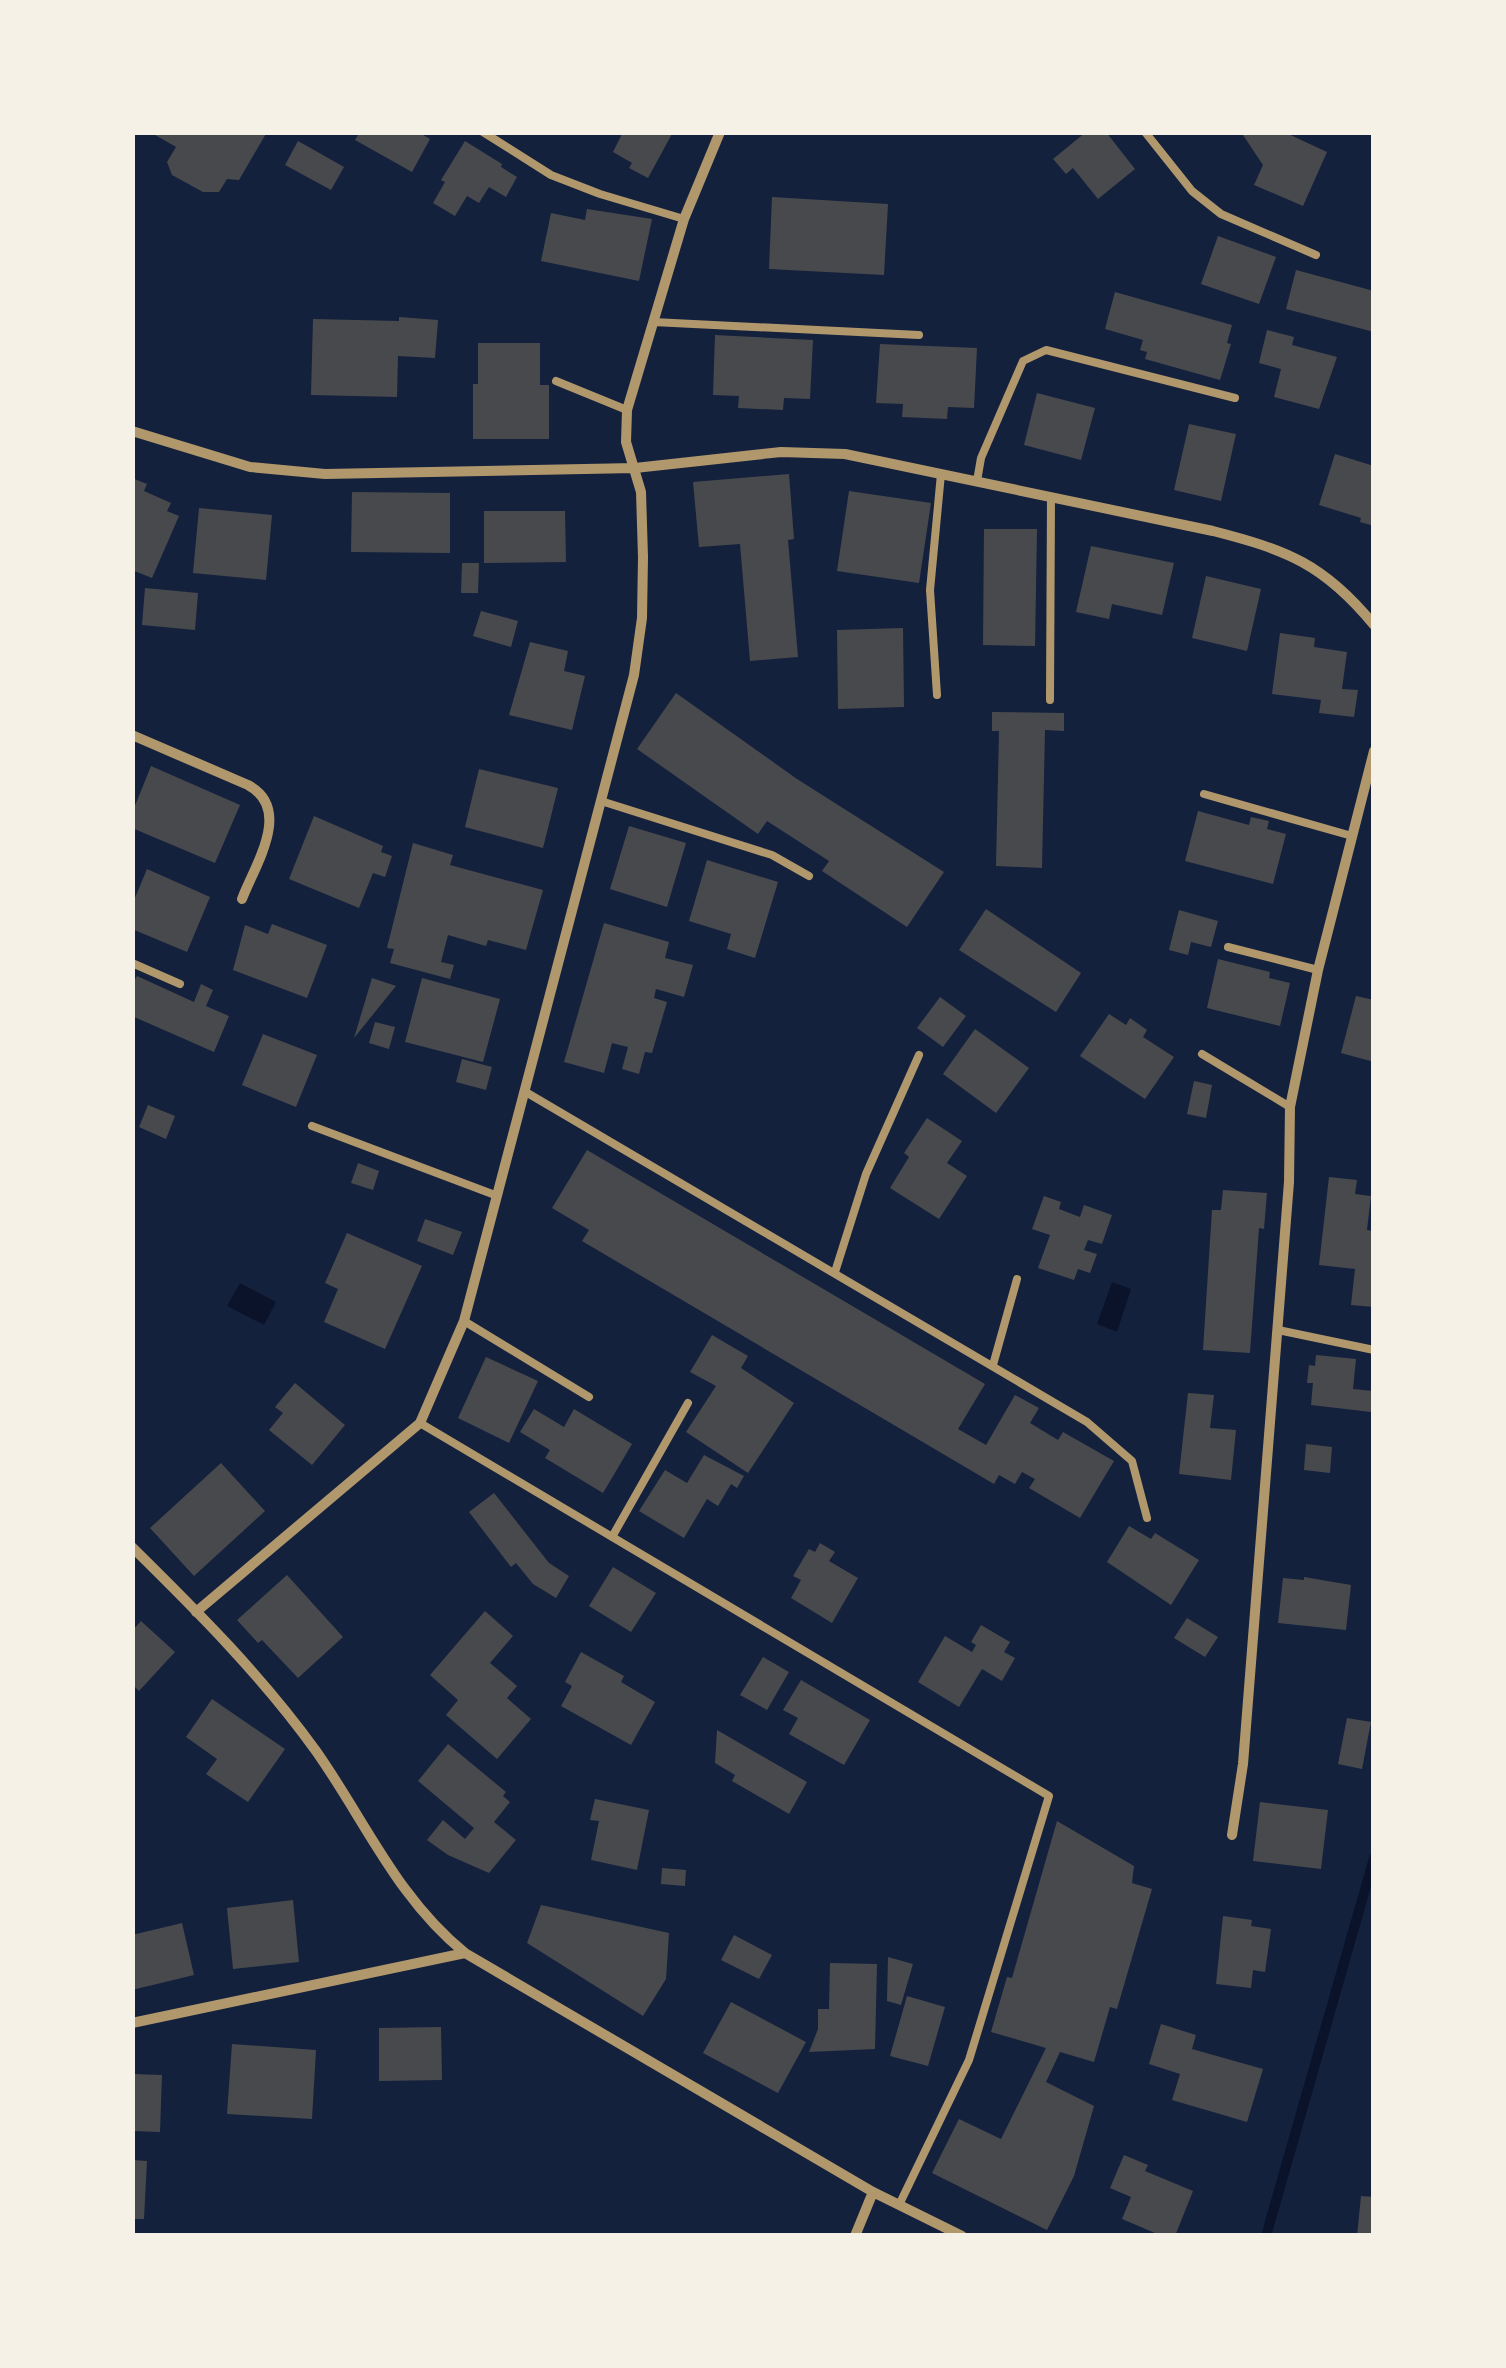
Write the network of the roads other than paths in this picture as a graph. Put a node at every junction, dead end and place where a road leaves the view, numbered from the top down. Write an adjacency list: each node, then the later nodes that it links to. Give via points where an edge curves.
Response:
1 (483, 132): 4 (lane, via 551,175)
2 (720, 132): 4 (street)
3 (1145, 132): 5 (lane, via 1192,191 1221,214)
4 (684, 218): 6 (street)
5 (1316, 255)
6 (654, 322): 7 (lane); 10 (street)
7 (919, 336)
8 (556, 381): 10 (lane)
9 (1236, 398): 14 (lane, via 1046,350 1023,361)
10 (627, 410): 12 (street)
11 (132, 431): 12 (street, via 250,467 326,474)
12 (634, 468): 13 (street, via 814,452); 22 (street, via 642,618)
13 (941, 474): 14 (street); 17 (lane, via 930,590)
14 (976, 481): 15 (street)
15 (1051, 497): 16 (street, via 1272,546 1347,592); 18 (lane)
16 (1374, 625)
17 (936, 695)
18 (1050, 700)
19 (132, 735): 25 (street, via 248,785 268,802 270,830)
20 (1374, 751): 23 (street)
21 (1204, 794): 23 (lane)
22 (600, 802): 24 (lane, via 772,855); 32 (street)
23 (1352, 836): 28 (street)
24 (809, 876)
25 (242, 899)
26 (1228, 946): 28 (lane)
27 (132, 963): 29 (lane)
28 (1318, 970): 33 (street)
29 (180, 984)
30 (1202, 1054): 33 (lane)
31 (919, 1055): 36 (lane, via 866,1174)
32 (524, 1090): 35 (street); 36 (lane)
33 (1290, 1107): 39 (street)
34 (312, 1126): 35 (lane)
35 (495, 1195): 38 (street)
36 (835, 1272): 41 (lane)
37 (1017, 1279): 41 (lane)
38 (464, 1321): 42 (lane); 44 (street)
39 (1278, 1330): 40 (lane); 49 (street)
40 (1374, 1350)
41 (994, 1365): 45 (lane, via 1087,1422 1132,1461)
42 (588, 1397)
43 (688, 1402): 46 (lane)
44 (420, 1423): 46 (lane); 48 (street)
45 (1147, 1518)
46 (612, 1537): 53 (lane, via 1049,1796 968,2060)
47 (132, 1547): 48 (street)
48 (196, 1612): 50 (street, via 315,1750 414,1906)
49 (1232, 1835)
50 (465, 1953): 51 (street); 52 (street)
51 (132, 2023)
52 (873, 2192): 53 (street); 54 (street)
53 (899, 2204): 55 (street)
54 (855, 2236)
55 (962, 2236)

